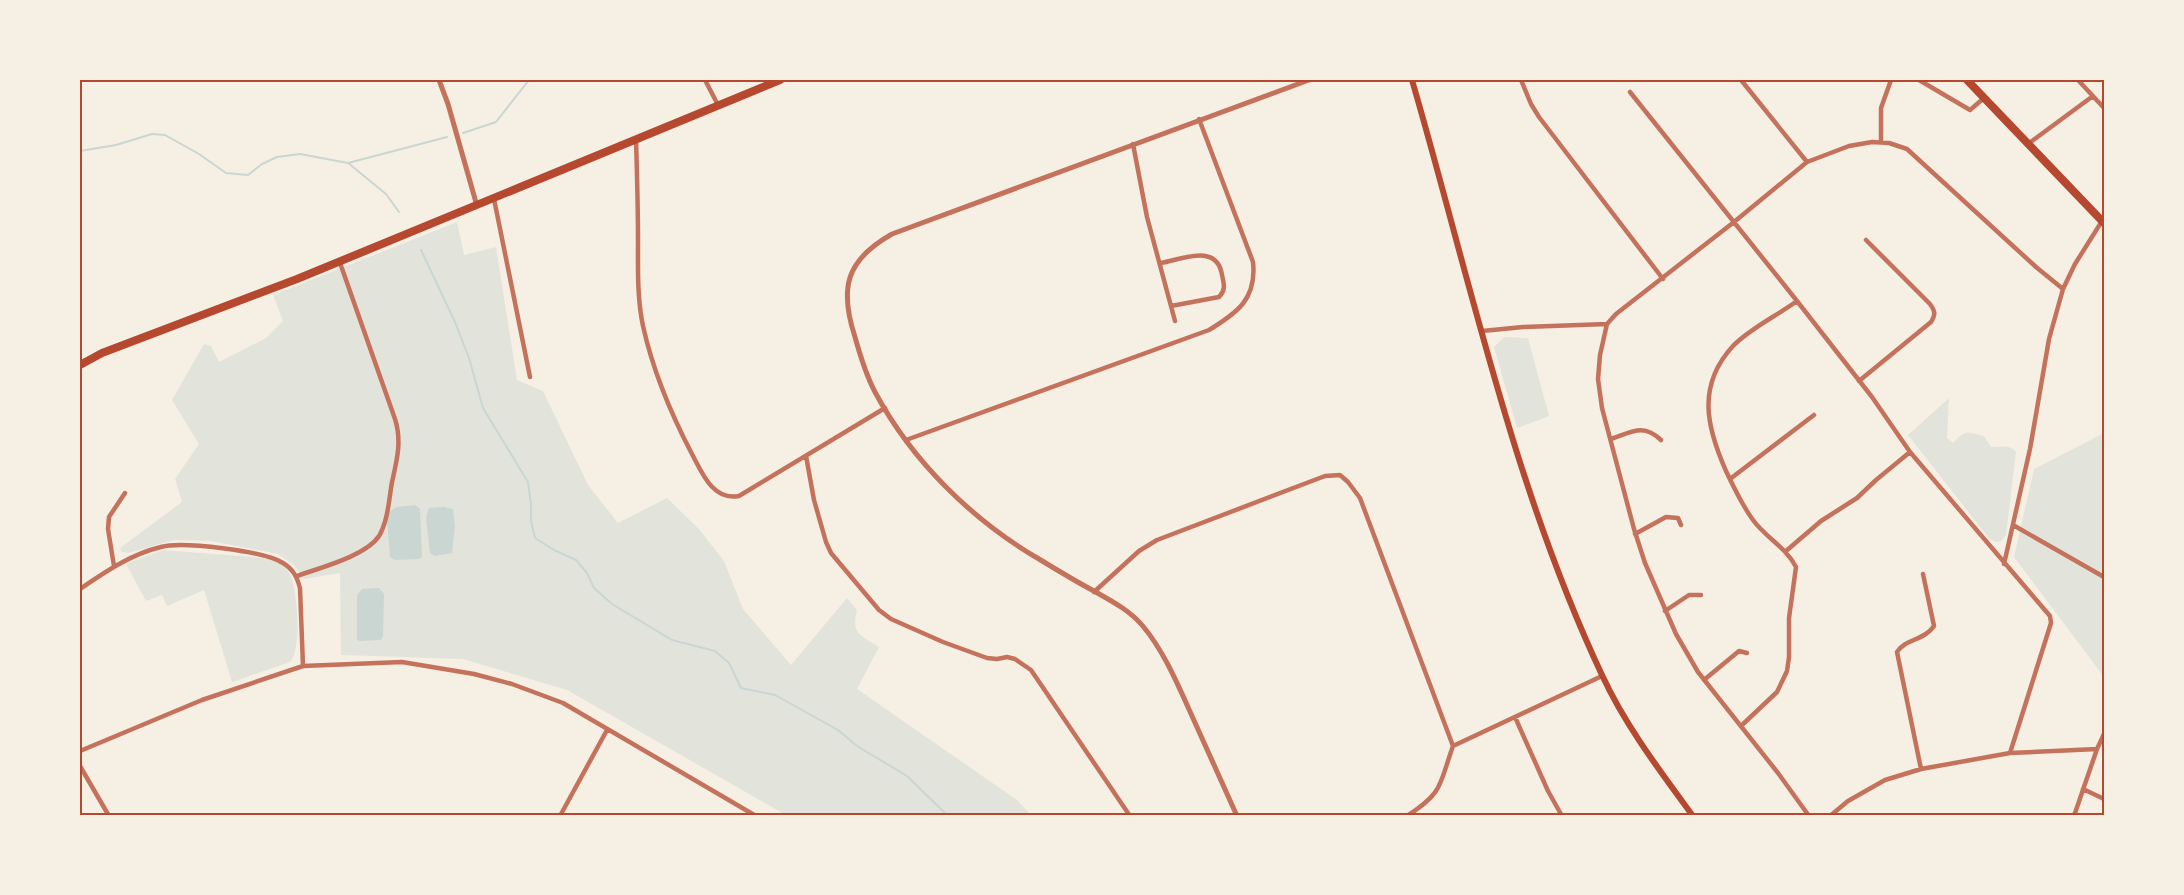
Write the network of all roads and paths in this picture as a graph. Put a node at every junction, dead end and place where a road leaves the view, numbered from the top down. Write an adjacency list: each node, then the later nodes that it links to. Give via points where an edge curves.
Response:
1 (439, 80): 24 (street)
2 (705, 80): 15 (street)
3 (780, 80): 15 (highway)
4 (1309, 80): 17 (street)
5 (1412, 80): 36 (main road)
6 (1521, 80): 30 (street, via 1539,117)
7 (1741, 80): 22 (street)
8 (1891, 80): 19 (street, via 1881,108)
9 (1919, 80): 14 (street, via 1970,110)
10 (1966, 80): 14 (highway)
11 (2078, 80): 13 (street)
12 (1630, 92): 25 (street)
13 (2093, 96): 16 (street); 21 (street)
14 (1985, 97): 21 (highway)
15 (718, 105): 18 (highway)
16 (2104, 105)
17 (1199, 120): 20 (street); 43 (street, via 1253,262 1250,294 1245,303 1209,330)
18 (636, 139): 23 (highway); 46 (street, via 643,325 657,375 680,432 705,478 725,496 739,496)
19 (1881, 142): 22 (street, via 1848,146); 31 (street, via 1907,149)
20 (1133, 144): 29 (street, via 1147,217); 40 (street, via 892,234 858,259 847,289 849,316 874,390)
21 (2028, 144): 26 (highway)
22 (1807, 162): 25 (street)
23 (494, 199): 24 (highway); 38 (street)
24 (477, 206): 28 (highway)
25 (1734, 222): 30 (street); 32 (street)
26 (2103, 222): 31 (street)
27 (1866, 240): 39 (street, via 1930,304 1935,316)
28 (339, 260): 37 (highway); 56 (street, via 395,418 400,443 380,534 360,551)
29 (1161, 263): 33 (street); 33 (street, via 1204,255 1221,266 1224,291 1220,297)
30 (1663, 279): 35 (street)
31 (2063, 289): 50 (street, via 2049,339)
32 (1797, 301): 39 (street); 47 (street, via 1733,346 1714,379 1708,403 1709,423)
33 (1171, 306): 34 (street)
34 (1175, 321)
35 (1607, 324): 36 (street); 42 (street, via 1598,379)
36 (1482, 331): 64 (main road, via 1506,418 1551,550)
37 (80, 365)
38 (530, 377)
39 (1859, 381): 45 (street)
40 (885, 408): 43 (street); 46 (street)
41 (1814, 415): 47 (street)
42 (1611, 439): 44 (street, via 1641,430 1652,431); 51 (street)
43 (906, 440): 59 (street, via 970,510 1028,553)
44 (1661, 440)
45 (1911, 452): 52 (street); 53 (street)
46 (806, 456): 81 (street, via 814,500 831,554 879,610 943,642 987,658 1015,659 1031,670)
47 (1730, 479): 52 (street, via 1743,506 1765,535)
48 (125, 493): 54 (street, via 110,517 108,529)
49 (1681, 525): 51 (street, via 1677,518 1666,517)
50 (2013, 525): 53 (street); 57 (street)
51 (1635, 534): 61 (street)
52 (1786, 551): 67 (street, via 1796,567 1787,671 1777,692)
53 (2004, 564): 73 (street, via 2050,616 2051,623)
54 (114, 566): 56 (street, via 166,545 206,546 274,558); 58 (street)
55 (1923, 574): 75 (street, via 1934,626 1897,652)
56 (297, 576): 63 (street)
57 (2104, 577)
58 (80, 589)
59 (1094, 592): 70 (street, via 1157,540 1325,476 1340,475 1360,498); 82 (street, via 1132,615 1164,657)
60 (1701, 595): 61 (street, via 1689,595)
61 (1665, 611): 65 (street)
62 (1747, 653): 65 (street, via 1739,651)
63 (303, 666): 68 (street, via 402,662 463,671 563,703); 72 (street, via 202,700)
64 (1602, 676): 66 (street); 85 (main road, via 1636,735)
65 (1704, 680): 67 (street)
66 (1515, 717): 70 (street); 84 (street)
67 (1741, 726): 86 (street)
68 (607, 730): 79 (street); 80 (street)
69 (2104, 734): 71 (street)
70 (1453, 746): 83 (street, via 1435,795)
71 (2097, 749): 73 (street); 76 (street)
72 (80, 751)
73 (2010, 753): 75 (street)
74 (80, 766): 78 (street)
75 (1921, 769): 87 (street, via 1885,780)
76 (2083, 789): 77 (street); 88 (street)
77 (2104, 799)
78 (109, 816)
79 (560, 816)
80 (756, 816)
81 (1130, 816)
82 (1237, 816)
83 (1407, 816)
84 (1562, 816)
85 (1693, 816)
86 (1809, 816)
87 (1830, 816)
88 (2074, 816)

